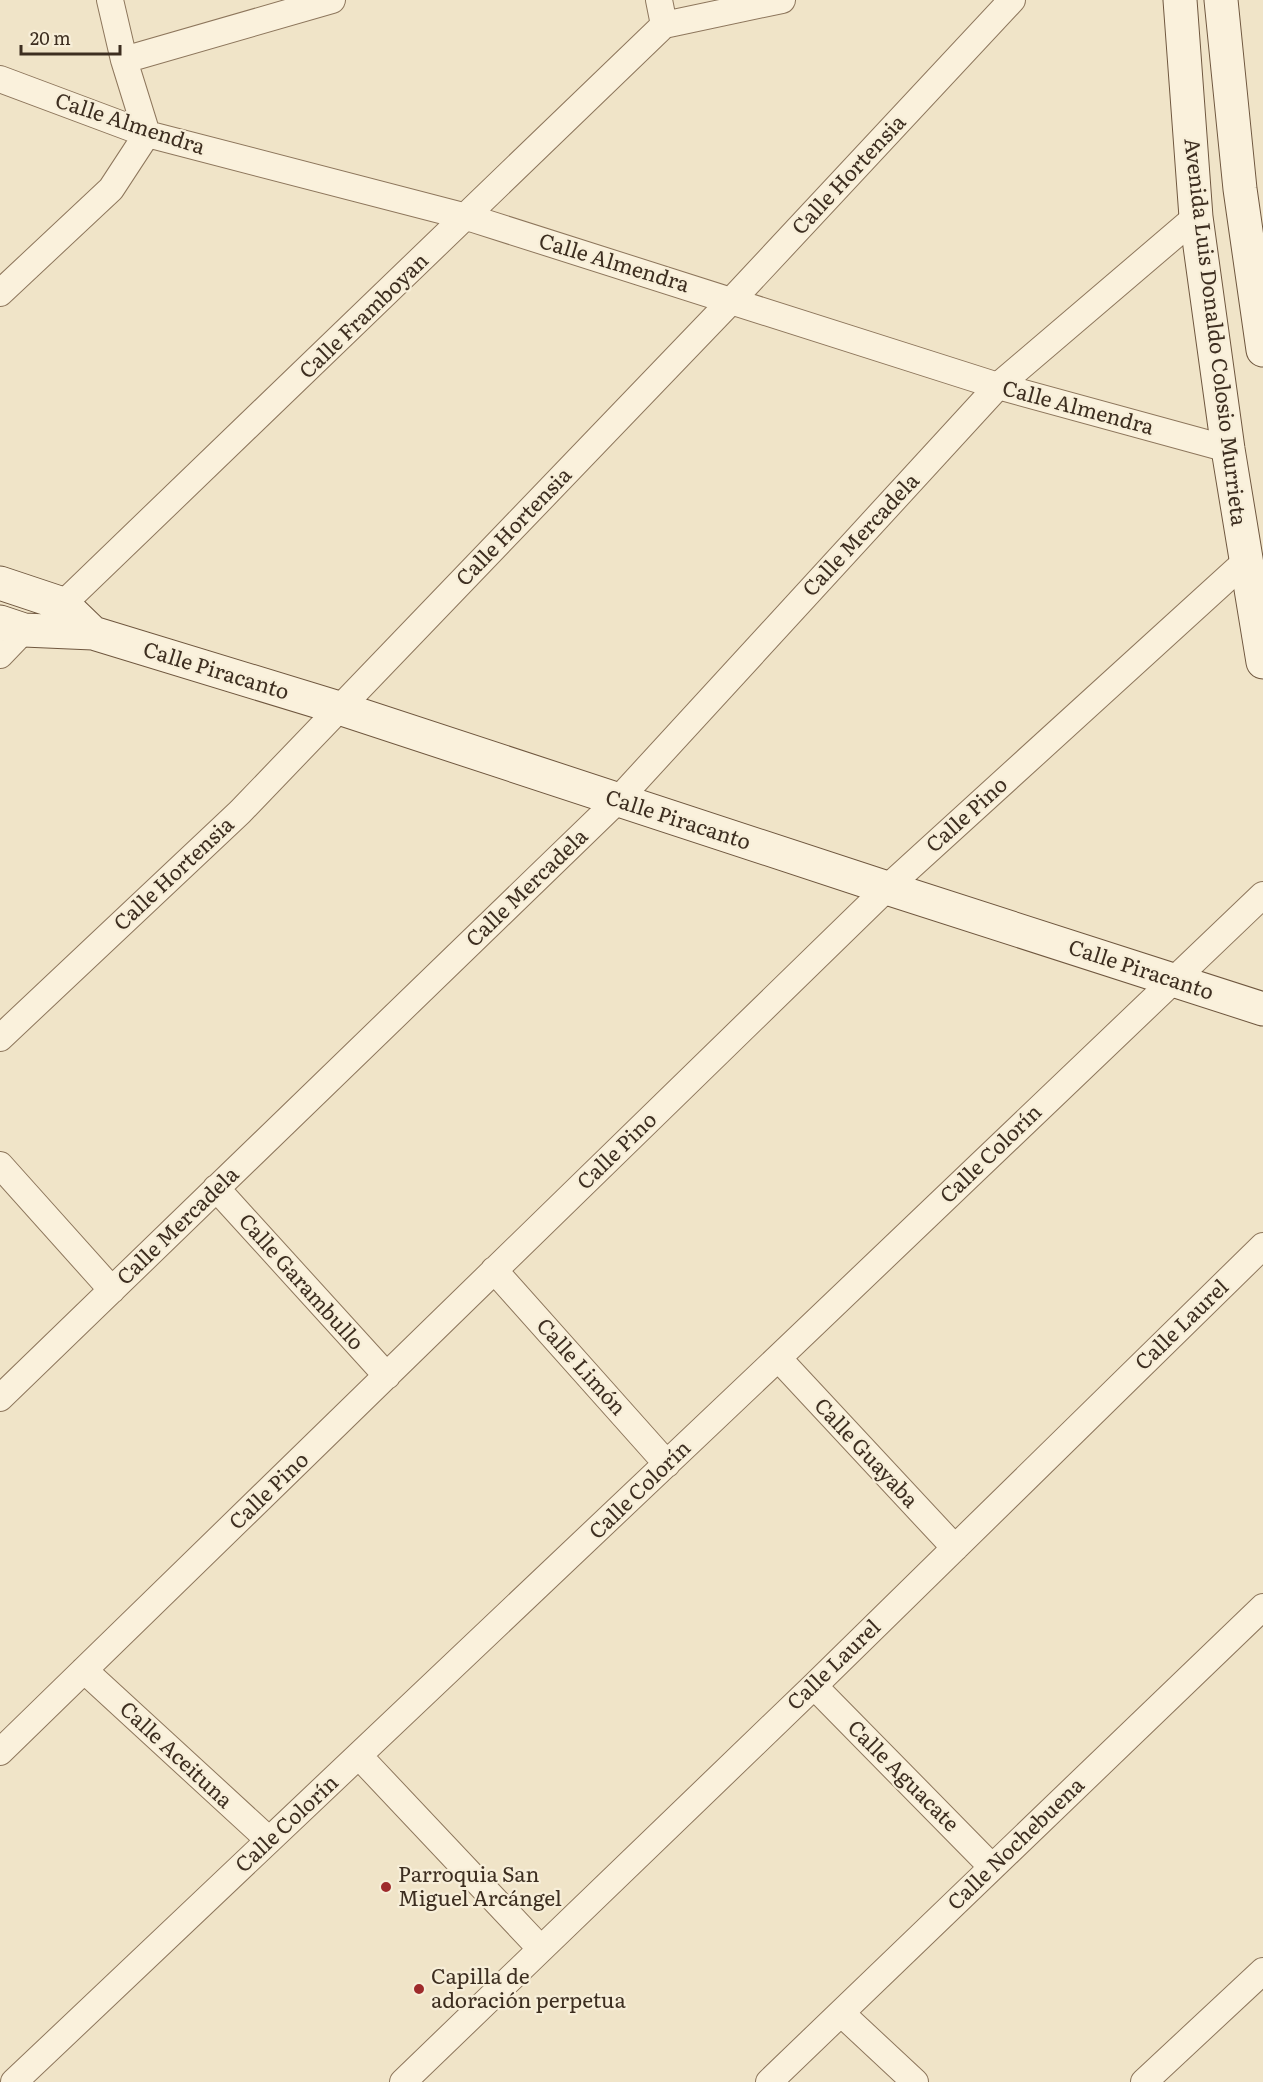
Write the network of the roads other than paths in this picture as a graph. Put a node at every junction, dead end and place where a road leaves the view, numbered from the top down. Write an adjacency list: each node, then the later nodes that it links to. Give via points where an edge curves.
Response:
1 (110, 0): 9 (street)
2 (332, 0): 9 (street)
3 (659, 0): 8 (street)
4 (782, 0): 8 (street)
5 (1012, 0): 15 (street, Calle Hortensia)
6 (1180, 0): 13 (street, Avenida Luis Donaldo Colosio Murrieta)
7 (1221, 0): 16 (street, Avenida Luis Donaldo Colosio Murrieta, via 1240,189)
8 (664, 26): 12 (street, Calle Framboyan)
9 (124, 60): 11 (street)
10 (0, 79): 11 (street, Calle Almendra)
11 (147, 134): 12 (street, Calle Almendra); 14 (street, via 111,189)
12 (467, 217): 15 (street, Calle Almendra); 21 (street, Calle Framboyan)
13 (1196, 217): 17 (street, Calle Mercadela); 18 (street, Avenida Luis Donaldo Colosio Murrieta)
14 (0, 293)
15 (732, 300): 17 (street, Calle Almendra); 26 (street, Calle Hortensia)
16 (1263, 350)
17 (998, 386): 18 (street, Calle Almendra); 27 (street, Calle Mercadela)
18 (1228, 449): 19 (street, Avenida Luis Donaldo Colosio Murrieta)
19 (1245, 562): 25 (street, Avenida Luis Donaldo Colosio Murrieta); 28 (street, Calle Pino)
20 (0, 583): 21 (street, Calle Piracanto)
21 (63, 604): 23 (street, Calle Piracanto)
22 (12, 626): 23 (street, Calle Piracanto); 24 (street)
23 (93, 633): 26 (street, Calle Piracanto)
24 (0, 655)
25 (1263, 662)
26 (339, 708): 27 (street, Calle Piracanto); 32 (street, Calle Hortensia, via 240,812)
27 (618, 800): 28 (street, Calle Piracanto); 34 (street, Calle Mercadela)
28 (886, 888): 30 (street, Calle Piracanto); 36 (street, Calle Pino)
29 (1263, 895): 30 (street, Calle Colorín)
30 (1173, 981): 31 (street, Calle Piracanto); 38 (street, Calle Colorín)
31 (1263, 1009)
32 (0, 1038)
33 (0, 1165): 37 (street)
34 (216, 1188): 37 (street, Calle Mercadela); 39 (street, Calle Garambullo)
35 (1263, 1246): 42 (street, Calle Laurel)
36 (495, 1270): 39 (street, Calle Pino); 41 (street, Calle Limón)
37 (112, 1290): 40 (street, Calle Mercadela)
38 (778, 1358): 41 (street, Calle Colorín); 42 (street, Calle Guayaba)
39 (387, 1376): 44 (street, Calle Pino)
40 (0, 1398)
41 (667, 1464): 47 (street, Calle Colorín)
42 (955, 1548): 45 (street, Calle Laurel)
43 (1263, 1607): 49 (street, Calle Nochebuena)
44 (84, 1670): 46 (street, Calle Pino); 48 (street, Calle Aceituna)
45 (814, 1686): 49 (street, Calle Aguacate); 50 (street, Calle Laurel)
46 (0, 1752)
47 (359, 1756): 48 (street, Calle Colorín); 50 (street)
48 (269, 1840): 54 (street, Calle Colorín)
49 (992, 1867): 52 (street, Calle Nochebuena)
50 (541, 1949): 53 (street, Calle Laurel)
51 (1263, 1971): 57 (street)
52 (841, 2013): 55 (street, Calle Nochebuena); 56 (street)
53 (416, 2078)
54 (14, 2082)
55 (769, 2082)
56 (915, 2082)
57 (1144, 2082)

